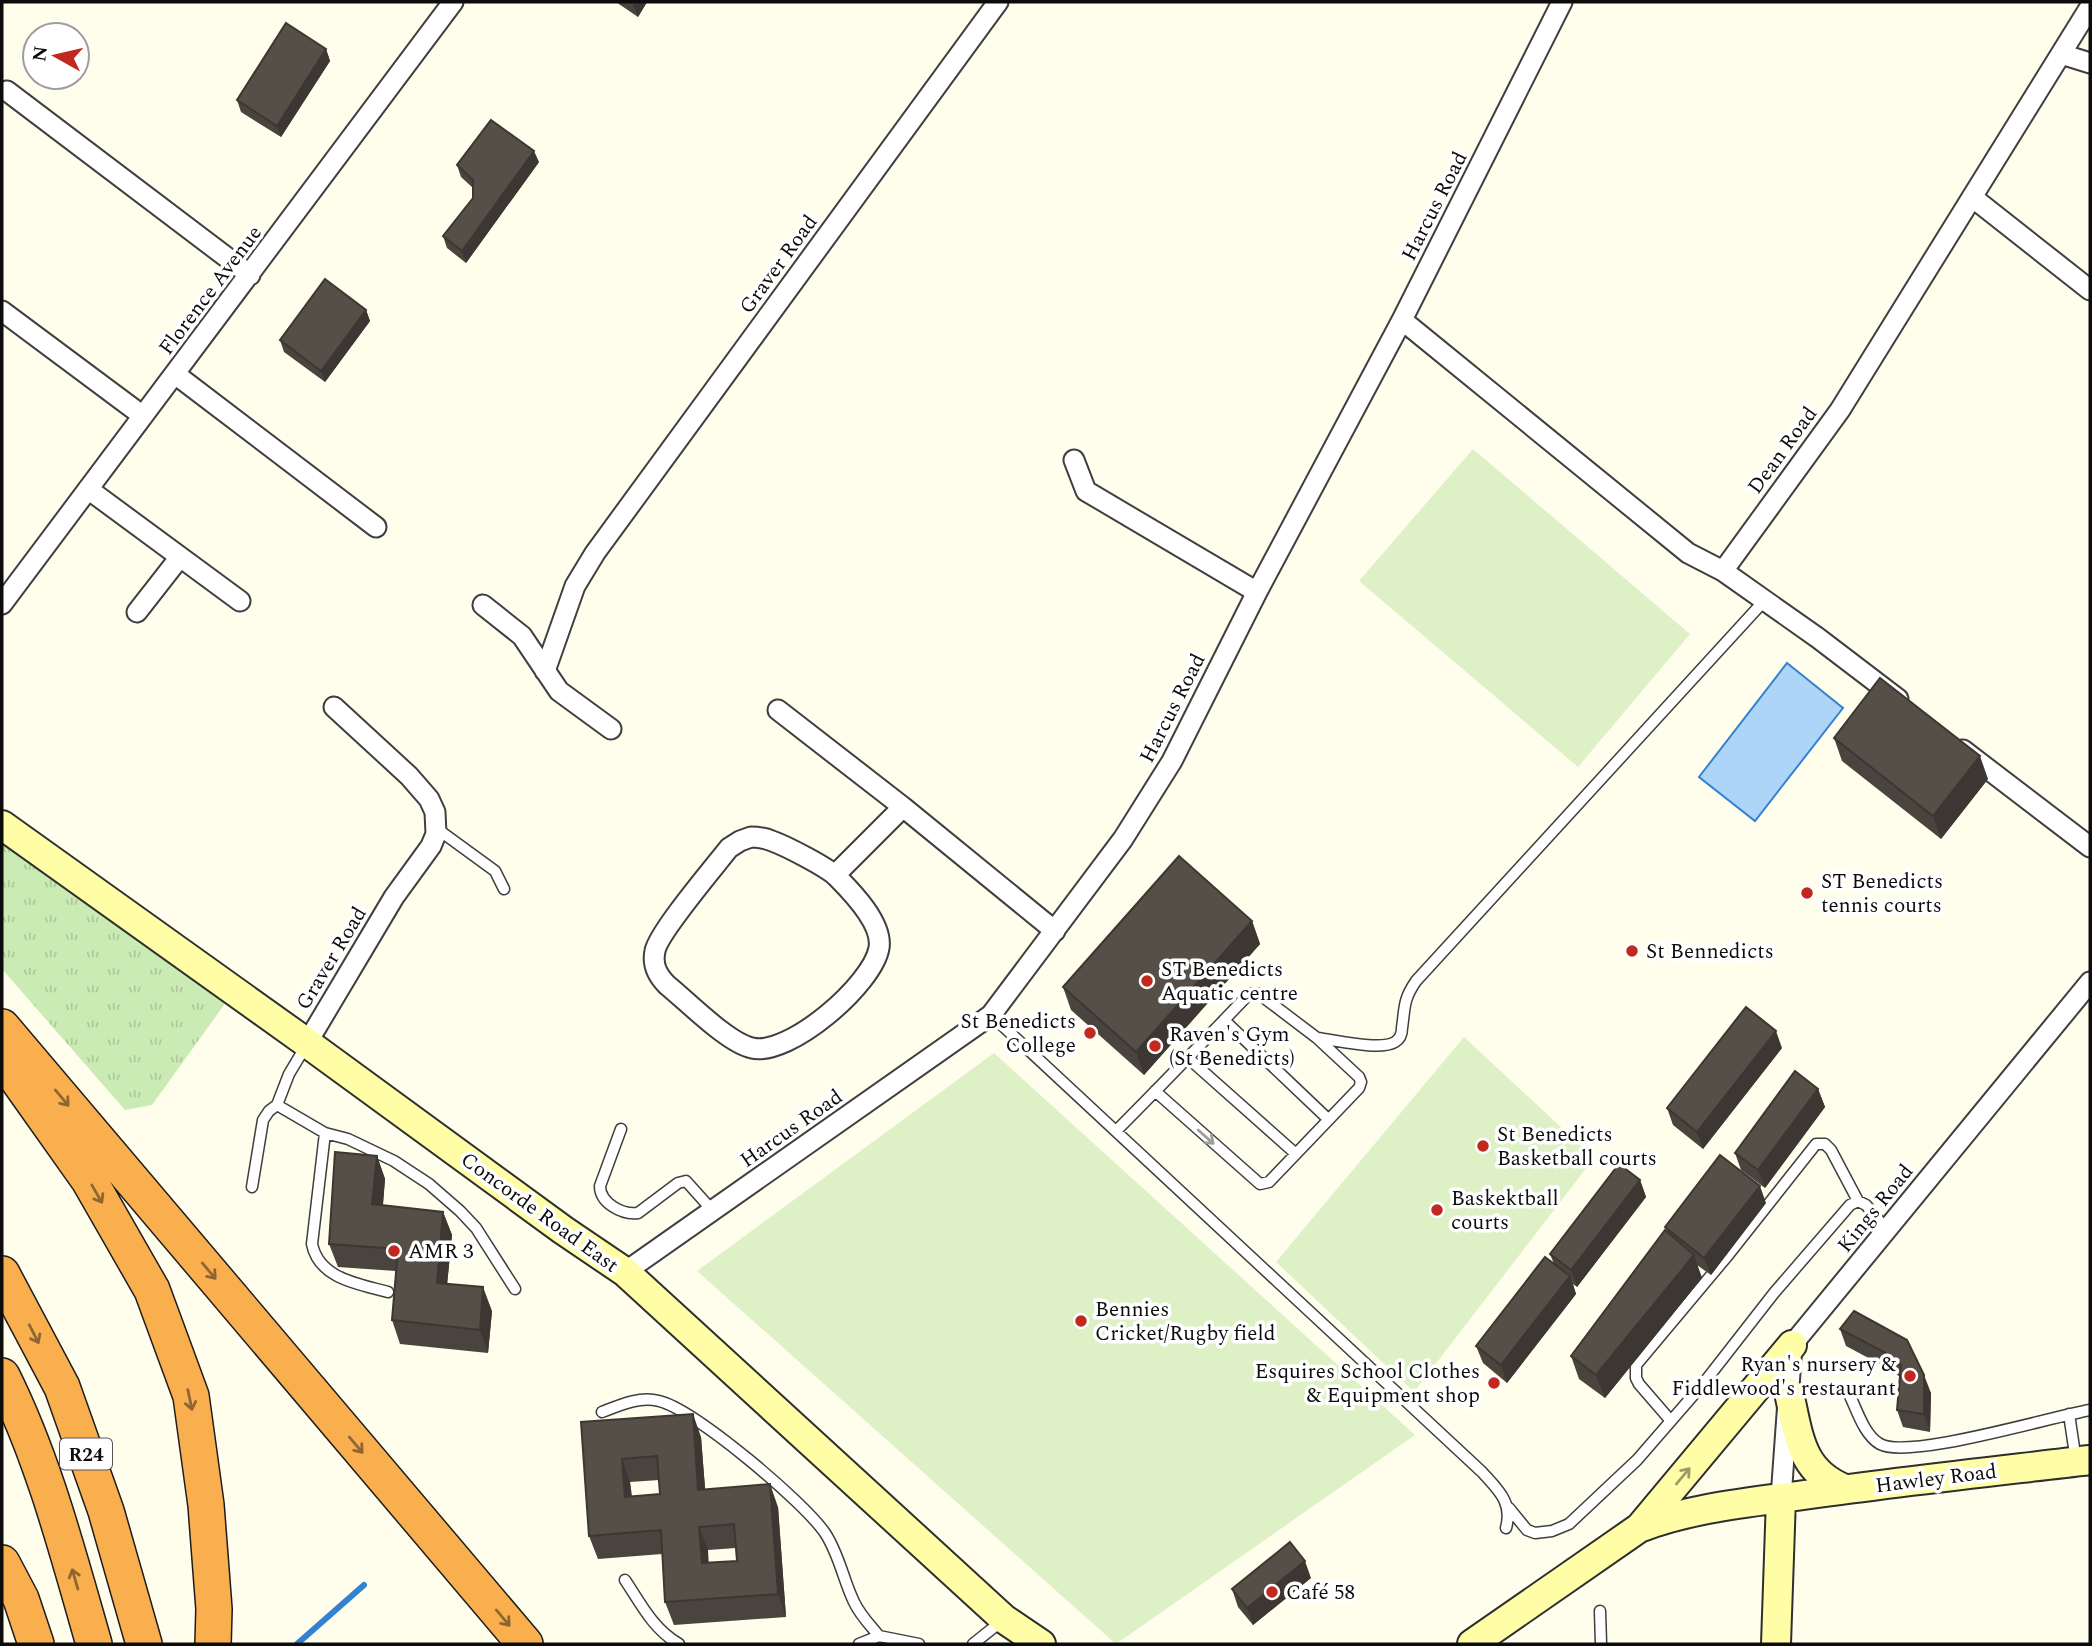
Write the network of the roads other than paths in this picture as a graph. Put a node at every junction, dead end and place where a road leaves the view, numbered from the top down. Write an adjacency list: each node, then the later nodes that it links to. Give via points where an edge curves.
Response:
1 (453, 2): 9 (street, Florence Avenue)
2 (998, 2): 26 (street, Graver Road, via 595,553 575,586)
3 (1562, 2): 12 (street, Harcus Road)
4 (2090, 7): 5 (street, Dean Road)
5 (2061, 54): 6 (street); 8 (street, Dean Road)
6 (2090, 63)
7 (7, 91): 9 (street)
8 (1972, 197): 10 (street); 19 (street, Dean Road, via 1840,410)
9 (250, 275): 13 (street, Florence Avenue)
10 (2090, 290)
11 (2, 311): 14 (street)
12 (1402, 320): 19 (street, via 1688,553); 20 (street, Harcus Road)
13 (175, 374): 14 (street, Florence Avenue); 17 (street)
14 (143, 416): 16 (street, Florence Avenue)
15 (1074, 460): 20 (street, via 1086,491)
16 (88, 489): 18 (street); 23 (street, Florence Avenue)
17 (376, 527)
18 (180, 557): 21 (street); 25 (street)
19 (1723, 572): 22 (street)
20 (1257, 592): 38 (street, Harcus Road, via 1172,761 1123,839)
21 (240, 601)
22 (1764, 601): 29 (street); 43 (lane, via 1416,981 1406,995 1398,1040 1378,1045)
23 (2, 604)
24 (483, 605): 26 (street, via 522,636)
25 (137, 612)
26 (545, 671): 30 (street, via 559,691)
27 (334, 707): 34 (street, via 409,776 435,812)
28 (778, 710): 32 (street)
29 (1916, 713)
30 (611, 729)
31 (1948, 738): 35 (street)
32 (903, 807): 36 (street); 38 (street)
33 (2, 825): 44 (main road, Concorde Road East)
34 (436, 828): 37 (lane, via 495,871); 44 (street, Graver Road, via 431,846 394,897)
35 (2090, 847)
36 (835, 875): 36 (street, via 772,841 751,837 740,841 729,848 657,942 657,974 736,1042 756,1049 783,1043 840,1004 875,961 879,948 875,923)
37 (504, 889)
38 (1055, 931): 40 (street, Harcus Road)
39 (2090, 982): 57 (street, Kings Road)
40 (991, 1015): 51 (lane); 56 (street, Harcus Road)
41 (1224, 1020): 43 (lane, via 1249,994 1256,993); 46 (lane); 49 (lane)
42 (2, 1027): 87 (highway, one-way to 87)
43 (1318, 1038): 49 (lane, via 1362,1082)
44 (307, 1043): 48 (lane); 58 (main road, Concorde Road East)
45 (2, 1058): 86 (highway, one-way to 86, via 89,1180 152,1290 191,1395 206,1505)
46 (1188, 1058): 47 (lane); 53 (lane)
47 (1155, 1091): 51 (lane); 53 (lane, one-way to 53, via 1260,1184 1269,1182)
48 (277, 1105): 52 (lane); 54 (lane, via 263,1120)
49 (1328, 1119): 53 (lane)
50 (621, 1129): 56 (lane, via 600,1186 603,1200 623,1212 638,1213 686,1181)
51 (1116, 1131): 73 (lane, via 1424,1416 1482,1472)
52 (325, 1133): 60 (lane, via 394,1161 429,1184 476,1228); 61 (lane, via 313,1251 333,1274)
53 (1296, 1154)
54 (252, 1186)
55 (1858, 1200): 57 (lane); 69 (lane, via 1812,1248); 69 (lane, via 1831,1150 1825,1144 1814,1145 1636,1365 1639,1384)
56 (712, 1210): 58 (street, Harcus Road)
57 (1887, 1230): 62 (street, Kings Road)
58 (625, 1272): 80 (main road, Concorde Road East)
59 (2, 1274): 74 (highway, R24, one-way to 74, via 62,1387)
60 (515, 1289)
61 (388, 1292)
62 (1792, 1345): 64 (street); 76 (main road, one-way to 62)
63 (2, 1376): 83 (highway, R24, one-way to 63, via 61,1528)
64 (1789, 1393): 71 (main road, via 1810,1464 1829,1482); 72 (street)
65 (1849, 1394): 68 (lane, via 1870,1435 1891,1448 1921,1448)
66 (2090, 1410): 68 (lane)
67 (602, 1412): 81 (lane, via 630,1402 659,1401 709,1429 813,1517 837,1555 853,1600)
68 (2069, 1414): 70 (lane)
69 (1671, 1421): 73 (lane, via 1569,1524 1535,1533 1527,1530)
70 (2083, 1461): 71 (main road, Hawley Road)
71 (1845, 1489): 72 (main road, Hawley Road)
72 (1781, 1498): 76 (main road, via 1686,1513); 95 (main road)
73 (1509, 1507): 75 (lane)
74 (106, 1511): 84 (highway, R24); 85 (highway)
75 (1506, 1528)
76 (1639, 1528): 93 (main road)
77 (2, 1563): 82 (highway, via 21,1599)
78 (625, 1580): 88 (lane, via 654,1626)
79 (1600, 1611): 94 (lane)
80 (1004, 1619): 91 (lane); 92 (main road, Concorde Road East)
81 (879, 1636): 89 (lane); 90 (lane)
82 (36, 1644)
83 (94, 1644)
84 (144, 1644)
85 (164, 1644)
86 (213, 1644)
87 (525, 1644)
88 (679, 1644)
89 (859, 1644)
90 (919, 1644)
91 (973, 1644)
92 (1041, 1644)
93 (1472, 1644)
94 (1601, 1644)
95 (1776, 1644)

